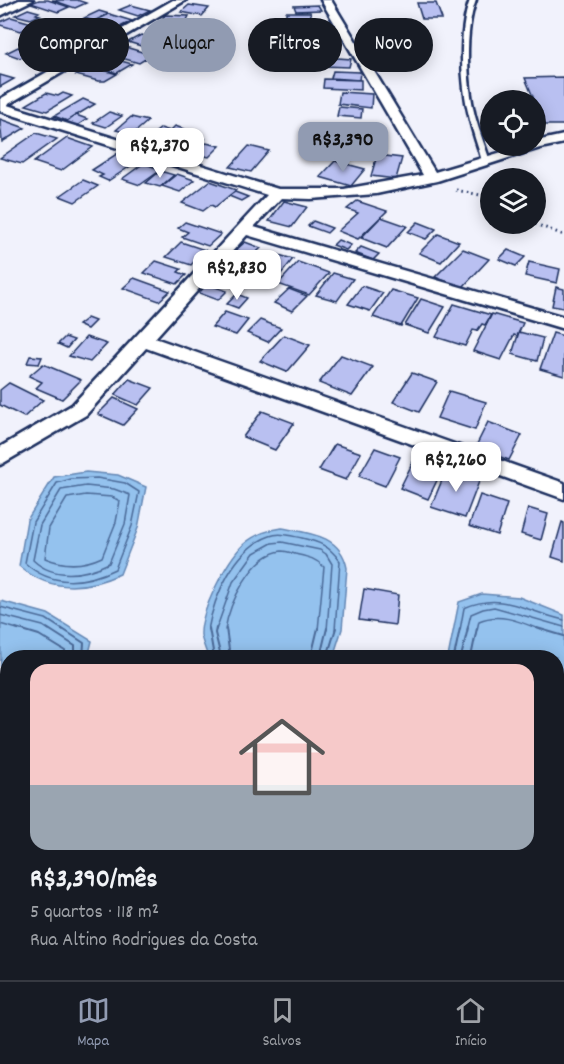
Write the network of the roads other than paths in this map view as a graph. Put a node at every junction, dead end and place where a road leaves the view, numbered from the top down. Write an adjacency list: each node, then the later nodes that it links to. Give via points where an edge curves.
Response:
1 (28, 0): 5 (street)
2 (181, 0): 6 (street)
3 (326, 0): 11 (street)
4 (473, 0): 10 (lane, via 467,16 466,64 470,107)
5 (0, 13)
6 (0, 106): 12 (street)
7 (564, 139): 8 (street)
8 (546, 143)
9 (501, 156): 10 (street)
10 (486, 161): 11 (street)
11 (432, 178): 12 (street, via 358,194)
12 (277, 193): 13 (street)
13 (244, 229): 14 (street); 15 (street)
14 (564, 323)
15 (143, 340): 16 (street, via 79,410); 17 (street)
16 (0, 457)
17 (564, 491)

